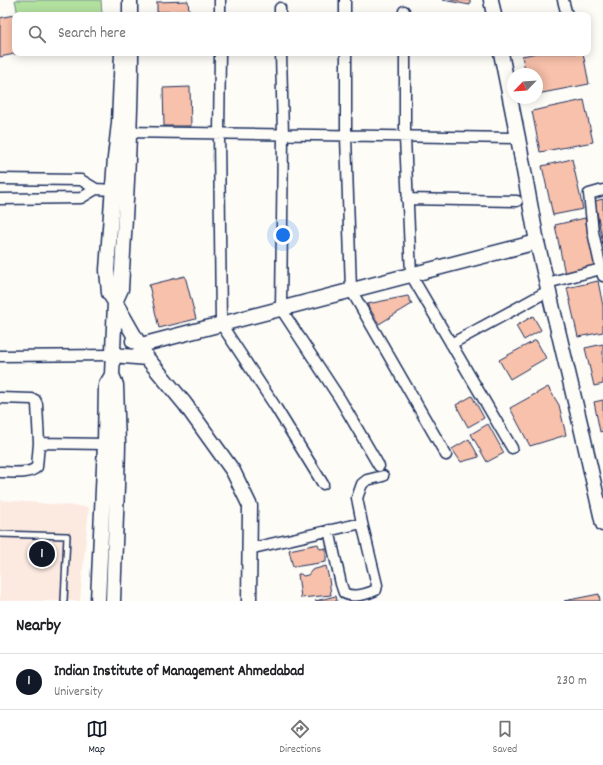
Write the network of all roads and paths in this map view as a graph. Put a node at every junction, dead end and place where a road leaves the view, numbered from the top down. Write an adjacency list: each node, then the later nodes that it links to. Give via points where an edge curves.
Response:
1 (122, 0): 7 (street)
2 (130, 0): 8 (street)
3 (220, 0): 9 (street)
4 (345, 0): 10 (street)
5 (491, 0): 11 (street)
6 (563, 0): 12 (street)
7 (122, 12)
8 (130, 12)
9 (220, 12)
10 (345, 12)
11 (493, 12)
12 (566, 12)
13 (122, 56): 20 (street)
14 (131, 56): 20 (street, via 131,83)
15 (220, 56): 21 (street)
16 (281, 56): 22 (street)
17 (346, 56): 23 (street)
18 (405, 56): 24 (street)
19 (502, 56): 25 (street)
20 (123, 133): 21 (street); 28 (street); 38 (street, via 121,289)
21 (219, 134): 22 (street); 40 (street)
22 (283, 135): 23 (street); 39 (street)
23 (346, 136): 24 (street); 37 (street)
24 (405, 137): 25 (street); 31 (street)
25 (518, 138): 33 (street)
26 (0, 179): 27 (street, via 81,180)
27 (96, 189): 28 (street); 30 (street, via 81,198)
28 (113, 190): 38 (street, via 108,270 109,293)
29 (603, 190): 34 (street, via 590,194 593,232)
30 (0, 199)
31 (408, 199): 32 (street); 35 (street)
32 (517, 201)
33 (537, 242): 35 (street); 36 (street)
34 (602, 273): 36 (street)
35 (410, 275): 37 (street); 42 (street)
36 (547, 287): 42 (street); 54 (street)
37 (351, 290): 39 (street); 50 (street)
38 (116, 302): 41 (street); 43 (street)
39 (281, 308): 40 (street); 53 (street, via 340,399 381,471 362,484 358,498)
40 (221, 324): 43 (street); 52 (street)
41 (114, 331): 43 (street); 44 (street)
42 (451, 344): 49 (street)
43 (144, 352): 44 (street); 57 (street, via 233,471 250,506)
44 (113, 355): 45 (street); 48 (street, via 112,375 116,385)
45 (0, 356)
46 (0, 398): 47 (street, via 35,400)
47 (39, 443): 48 (street); 51 (street, via 38,467 34,470)
48 (111, 444): 59 (street); 60 (street, via 117,486)
49 (512, 448)
50 (446, 455)
51 (0, 472)
52 (323, 484)
53 (362, 523): 55 (street); 55 (street, via 377,585 376,590 369,593 349,596 344,593)
54 (603, 524)
55 (329, 530): 57 (street)
56 (0, 534): 58 (lane, via 67,536)
57 (249, 549): 61 (street)
58 (64, 601)
59 (98, 601)
60 (113, 601)
61 (249, 601)

